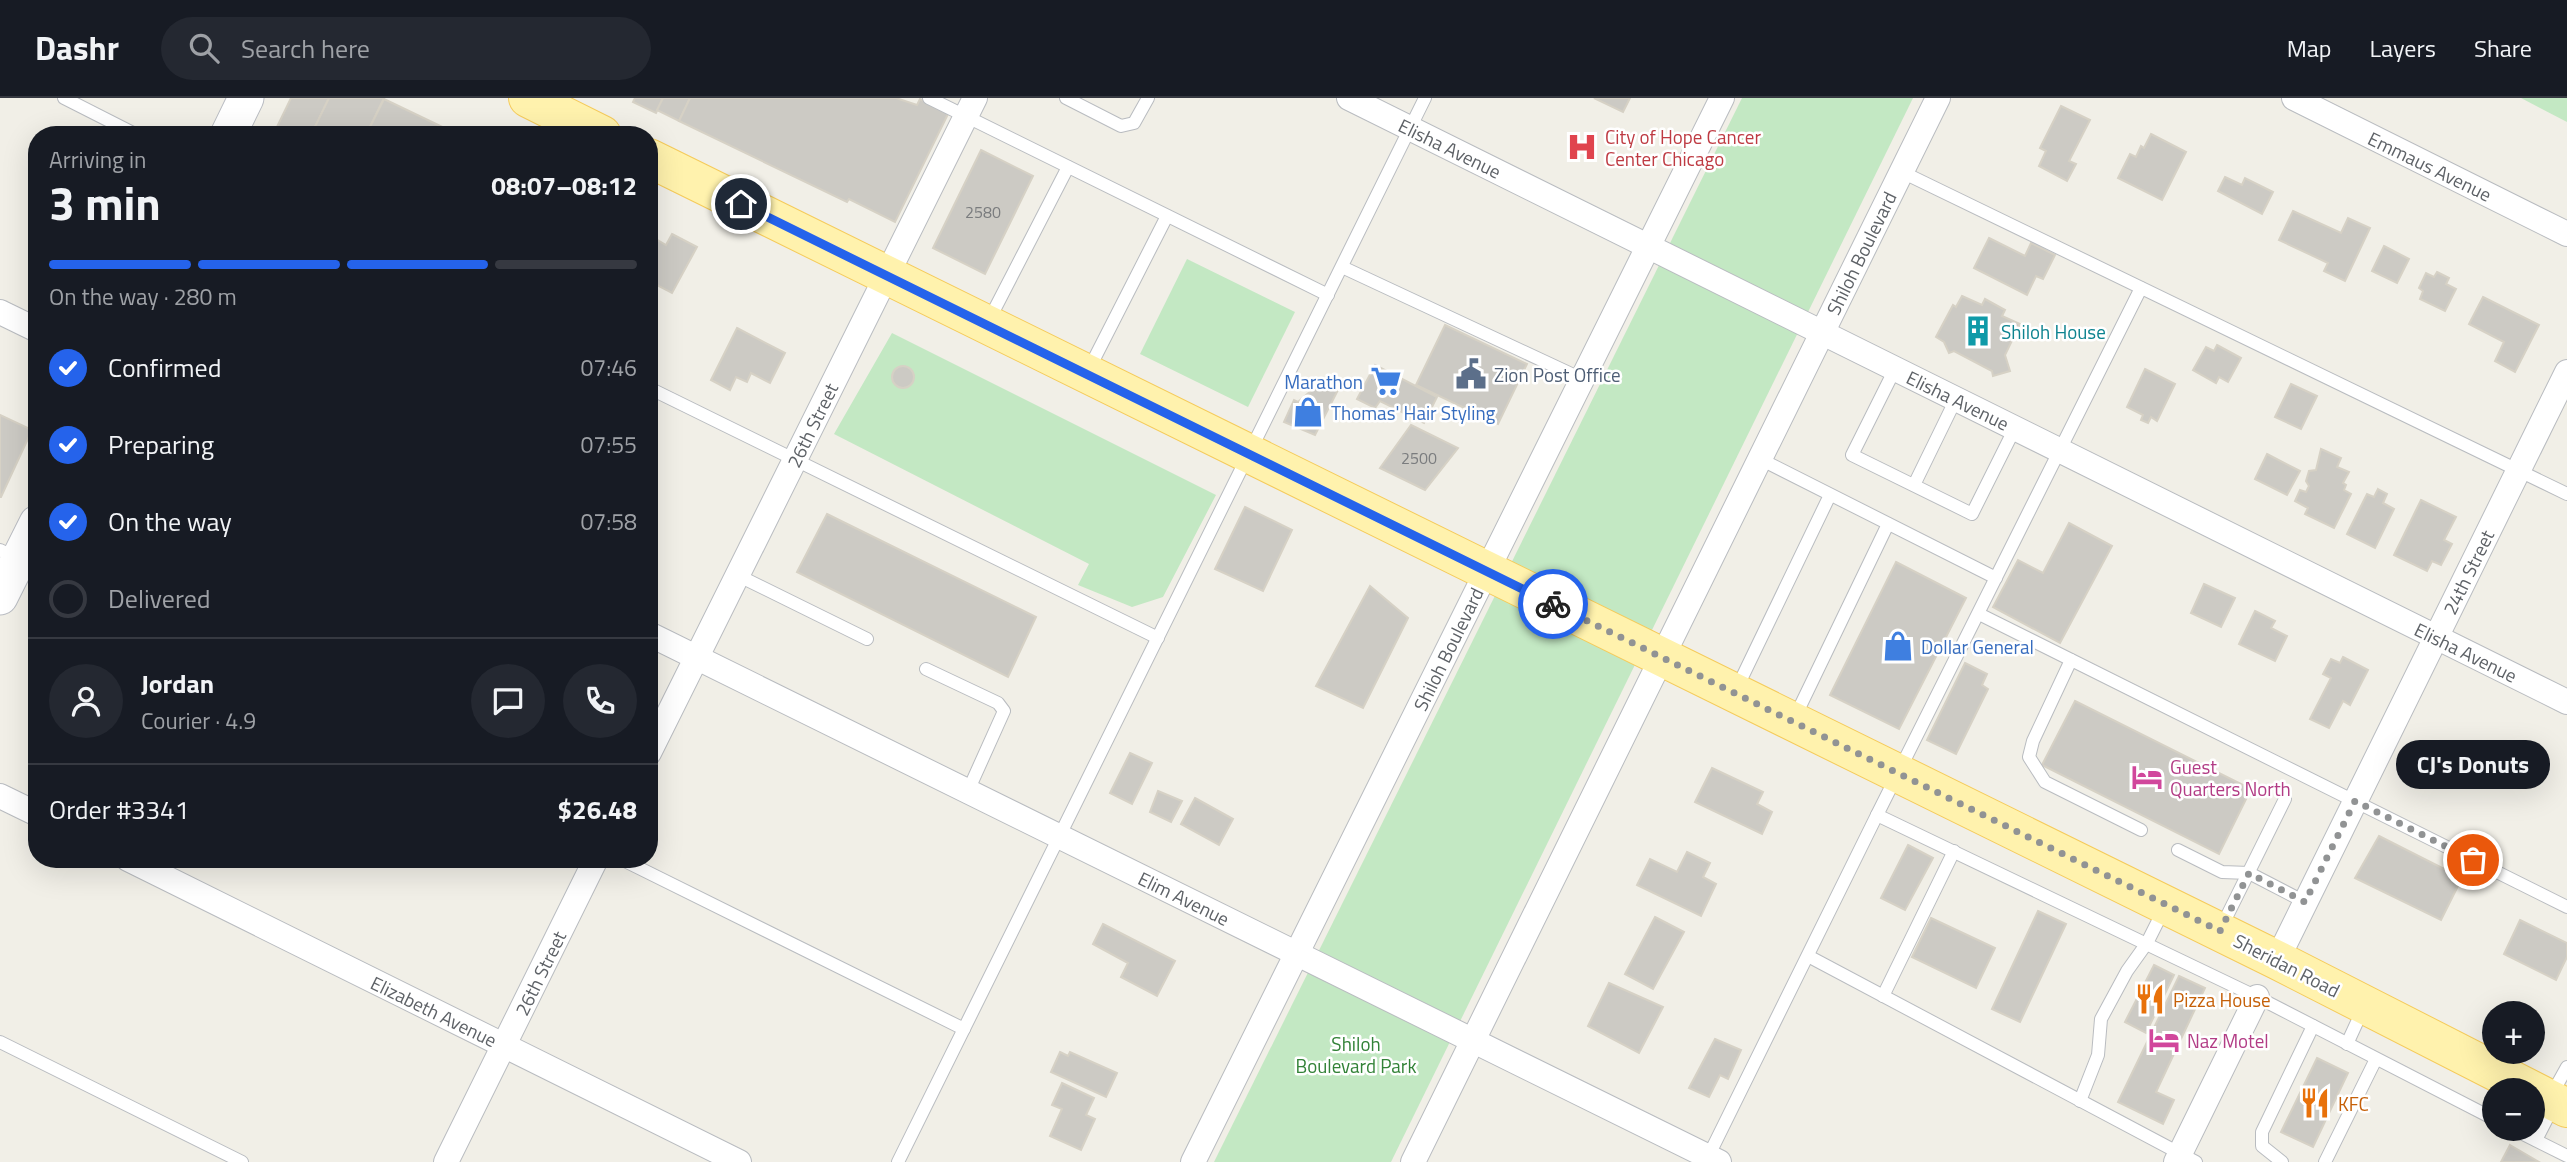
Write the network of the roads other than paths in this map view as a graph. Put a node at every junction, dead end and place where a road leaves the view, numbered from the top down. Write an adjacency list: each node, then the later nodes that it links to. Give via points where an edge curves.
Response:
1 (64, 98): 13 (lane)
2 (246, 98): 14 (street)
3 (528, 98): 15 (main road)
4 (929, 98): 12 (lane)
5 (1066, 98): 6 (lane, via 1121,126 1134,123)
6 (1147, 98)
7 (1349, 98): 16 (street, Elisha Avenue)
8 (1425, 98): 16 (lane)
9 (1722, 98): 22 (street, Shiloh Boulevard)
10 (1938, 98): 19 (street, Shiloh Boulevard)
11 (2294, 98): 21 (street, Emmaus Avenue)
12 (970, 107): 18 (lane); 24 (street, 26th Street)
13 (120, 126)
14 (232, 126)
15 (584, 126)
16 (1411, 129): 22 (street, Elisha Avenue); 23 (lane)
17 (658, 163): 24 (main road, Sheridan Road)
18 (1068, 167): 20 (lane); 29 (lane)
19 (1902, 172): 25 (lane); 30 (street, Shiloh Boulevard)
20 (1167, 216): 26 (lane); 33 (lane)
21 (2567, 233)
22 (1648, 246): 30 (street, Elisha Avenue); 34 (street, Shiloh Boulevard)
23 (1342, 267): 26 (lane); 34 (lane)
24 (886, 277): 29 (main road, Sheridan Road); 41 (street, 26th Street)
25 (2141, 288): 38 (lane); 42 (lane)
26 (1328, 295): 39 (lane)
27 (0, 312): 28 (street)
28 (28, 326)
29 (987, 326): 33 (main road, Sheridan Road)
30 (1822, 333): 31 (street, Elisha Avenue); 40 (street, Shiloh Boulevard)
31 (1895, 369): 36 (street, Elisha Avenue); 43 (lane, via 1852,455)
32 (2567, 372): 42 (street, 24th Street)
33 (1086, 375): 39 (main road, Sheridan Road)
34 (1582, 379): 49 (street, Shiloh Boulevard)
35 (658, 392): 41 (lane)
36 (1956, 399): 37 (street, Elisha Avenue); 43 (lane)
37 (2014, 428): 38 (street, Elisha Avenue); 43 (lane, via 1972,514)
38 (2060, 451): 51 (lane); 54 (street, Elisha Avenue)
39 (1249, 455): 49 (main road, Sheridan Road); 56 (lane)
40 (1760, 459): 45 (lane); 59 (street, Shiloh Boulevard)
41 (795, 460): 50 (street, 26th Street); 56 (lane)
42 (2518, 470): 44 (lane); 54 (street, 24th Street)
43 (1914, 485)
44 (2567, 494)
45 (1830, 495): 46 (lane); 62 (lane)
46 (1888, 524): 51 (lane); 64 (lane)
47 (28, 541): 48 (street)
48 (19, 559): 52 (street)
49 (1486, 572): 59 (main road, Sheridan Road); 86 (street, Shiloh Boulevard)
50 (737, 575): 57 (lane); 58 (street, 26th Street)
51 (1996, 578): 53 (lane)
52 (0, 597)
53 (1979, 614): 60 (lane); 66 (lane)
54 (2436, 637): 63 (street, Elisha Avenue); 70 (street, 24th Street)
55 (658, 638): 58 (street, Elim Avenue)
56 (1158, 638): 74 (lane)
57 (867, 639)
58 (697, 657): 65 (street, 26th Street); 67 (street, Elim Avenue)
59 (1662, 658): 62 (main road, Sheridan Road); 94 (street, Shiloh Boulevard)
60 (2071, 660): 70 (lane); 73 (lane, via 2029,757 2045,782)
61 (926, 669): 67 (lane, via 998,703 1004,711)
62 (1734, 694): 64 (main road, Sheridan Road)
63 (2567, 702)
64 (1793, 722): 66 (main road, Sheridan Road)
65 (658, 735)
66 (1899, 774): 72 (lane); 82 (main road, Sheridan Road)
67 (968, 791): 74 (street, Elim Avenue)
68 (0, 796): 71 (street)
69 (2285, 799): 80 (lane)
70 (2355, 801): 81 (street, 24th Street); 83 (lane)
71 (28, 810)
72 (1877, 815): 76 (lane); 87 (lane)
73 (2141, 830)
74 (1060, 836): 86 (street, Elim Avenue); 93 (lane)
75 (2178, 850): 80 (lane, via 2222,872)
76 (1954, 851): 85 (lane); 89 (lane)
77 (146, 868): 97 (street, Elizabeth Avenue)
78 (592, 868): 97 (street, 26th Street)
79 (639, 868): 93 (lane)
80 (2249, 873): 81 (lane); 84 (lane)
81 (2305, 902): 88 (street, 24th Street)
82 (2166, 905): 84 (main road, Sheridan Road); 85 (lane)
83 (2567, 907)
84 (2220, 931): 88 (main road, Sheridan Road)
85 (2147, 943): 90 (lane); 100 (lane, via 2101,1019 2098,1055)
86 (1297, 953): 94 (street, Elim Avenue); 112 (street, Shiloh Boulevard)
87 (1808, 956): 89 (lane); 106 (lane)
88 (2277, 960): 91 (main road, Sheridan Road)
89 (1883, 996): 100 (lane)
90 (2257, 997): 92 (lane); 105 (street)
91 (2365, 1005): 96 (lane); 99 (main road, Sheridan Road)
92 (2313, 1026): 96 (lane); 114 (lane, via 2262,1132 2262,1146)
93 (964, 1029): 111 (lane)
94 (1473, 1040): 106 (street, Elim Avenue); 113 (street, Shiloh Boulevard)
95 (0, 1042): 108 (lane)
96 (2347, 1044): 98 (lane)
97 (504, 1045): 109 (street, 26th Street); 110 (street, Elizabeth Avenue)
98 (2376, 1059): 101 (lane); 107 (lane)
99 (2560, 1094): 102 (lane)
100 (2080, 1101): 105 (lane)
101 (2482, 1113)
102 (2545, 1123)
103 (2538, 1141): 104 (lane)
104 (2567, 1156)
105 (2184, 1159)
106 (1711, 1160)
107 (2327, 1160)
108 (242, 1162)
109 (446, 1162)
110 (739, 1162)
111 (898, 1162)
112 (1193, 1162)
113 (1413, 1162)
114 (2282, 1162)

